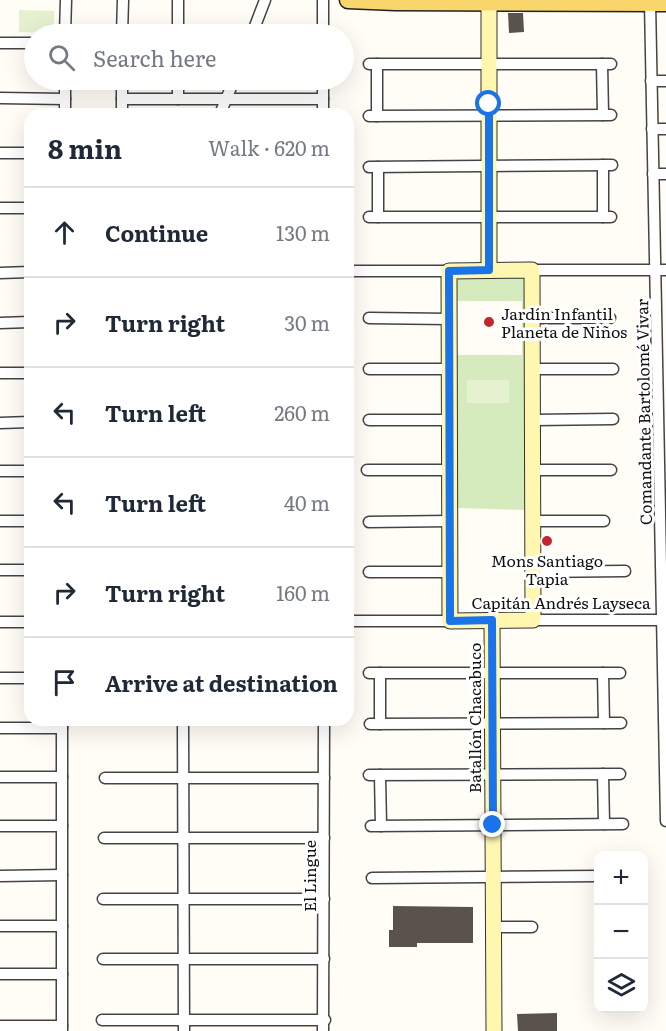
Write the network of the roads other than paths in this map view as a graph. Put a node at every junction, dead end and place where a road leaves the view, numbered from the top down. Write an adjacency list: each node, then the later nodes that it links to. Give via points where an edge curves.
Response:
1 (66, 0): 9 (street)
2 (123, 0): 10 (street)
3 (178, 0): 11 (street)
4 (265, 0): 12 (street)
5 (323, 0): 13 (street)
6 (348, 0): 7 (main road)
7 (489, 1): 8 (main road); 16 (street)
8 (658, 2): 17 (street, Comandante Bartolomé Vivar)
9 (65, 24)
10 (122, 24)
11 (178, 24)
12 (256, 24)
13 (323, 24)
14 (0, 43): 15 (street)
15 (24, 43)
16 (489, 64): 34 (street); 34 (street, via 373,64 373,116); 34 (street, via 607,64 607,115)
17 (651, 81): 18 (street); 35 (street, Comandante Bartolomé Vivar)
18 (666, 81)
19 (65, 90): 25 (street)
20 (122, 90): 26 (street)
21 (178, 90): 27 (street)
22 (230, 90): 28 (street)
23 (323, 90): 29 (street)
24 (0, 98): 25 (street)
25 (65, 99): 30 (street)
26 (122, 99): 27 (street); 31 (street)
27 (178, 99): 28 (street)
28 (226, 99): 29 (street); 32 (street)
29 (323, 99): 33 (street)
30 (65, 108)
31 (122, 108)
32 (222, 108)
33 (323, 108)
34 (489, 115): 39 (street)
35 (652, 129): 36 (street); 40 (street, Comandante Bartolomé Vivar)
36 (666, 129)
37 (0, 153): 38 (street)
38 (24, 153)
39 (489, 166): 44 (street); 44 (street, via 374,167 374,217); 44 (street, via 607,165 607,217)
40 (653, 174): 41 (street); 45 (street, Comandante Bartolomé Vivar)
41 (666, 174)
42 (0, 207): 43 (street)
43 (24, 208)
44 (489, 217): 47 (street)
45 (654, 218): 46 (street); 49 (street, Comandante Bartolomé Vivar)
46 (666, 219)
47 (489, 270): 48 (street); 51 (street)
48 (532, 270): 49 (street); 55 (street)
49 (661, 270): 58 (street, Comandante Bartolomé Vivar)
50 (354, 271): 51 (street)
51 (449, 271): 57 (street)
52 (24, 272): 53 (street)
53 (0, 273)
54 (369, 318): 57 (street)
55 (532, 318): 56 (street); 64 (street)
56 (610, 318)
57 (449, 319): 63 (street)
58 (661, 320): 61 (street, Comandante Bartolomé Vivar)
59 (24, 322): 60 (street)
60 (0, 323)
61 (662, 367): 68 (street, Comandante Bartolomé Vivar)
62 (369, 369): 63 (street)
63 (449, 369): 71 (street)
64 (532, 369): 65 (street); 72 (street)
65 (613, 369)
66 (0, 373): 67 (street)
67 (24, 373)
68 (662, 413): 75 (street, Comandante Bartolomé Vivar)
69 (613, 419): 72 (street)
70 (369, 420): 71 (street)
71 (450, 420): 77 (street)
72 (533, 420): 78 (street)
73 (0, 423): 74 (street)
74 (24, 423)
75 (662, 459): 82 (street, Comandante Bartolomé Vivar)
76 (366, 470): 77 (street)
77 (450, 470): 86 (street)
78 (533, 470): 79 (street); 83 (street)
79 (611, 470)
80 (0, 471): 81 (street)
81 (24, 471)
82 (663, 506): 89 (street, Comandante Bartolomé Vivar)
83 (533, 520): 87 (street); 95 (street)
84 (0, 521): 85 (street)
85 (24, 521)
86 (450, 521): 88 (street); 94 (street)
87 (604, 521)
88 (369, 522)
89 (663, 553): 98 (street, Comandante Bartolomé Vivar)
90 (0, 570): 91 (street)
91 (24, 570)
92 (625, 571): 95 (street)
93 (369, 572): 94 (street)
94 (450, 572): 100 (street)
95 (533, 572): 97 (street)
96 (492, 620): 97 (street, Capitán Andrés Layseca); 100 (street, Capitán Andrés Layseca); 103 (street, Batallón Chacabuco)
97 (533, 620): 98 (street, Capitán Andrés Layseca)
98 (664, 620): 108 (street, Comandante Bartolomé Vivar)
99 (354, 621): 100 (street, Capitán Andrés Layseca)
100 (450, 621)
101 (0, 622): 102 (street)
102 (24, 622)
103 (492, 673): 104 (street); 109 (street, Batallón Chacabuco); 109 (street, via 375,673 375,724)
104 (603, 673): 105 (street); 110 (street)
105 (620, 673)
106 (0, 678): 107 (street)
107 (24, 678)
108 (665, 687): 117 (street, Comandante Bartolomé Vivar)
109 (492, 723): 110 (street); 120 (street, Batallón Chacabuco)
110 (604, 723): 111 (street)
111 (621, 723)
112 (31, 726): 116 (street)
113 (62, 726): 122 (street)
114 (183, 726): 124 (street)
115 (324, 726): 125 (street, El Lingue)
116 (0, 728)
117 (665, 734): 126 (street, Comandante Bartolomé Vivar)
118 (603, 774): 119 (street); 120 (street); 130 (street)
119 (620, 774)
120 (492, 775): 129 (street, Batallón Chacabuco); 129 (street, via 375,775 376,826)
121 (0, 777): 122 (street)
122 (62, 777): 132 (street)
123 (105, 778): 124 (street)
124 (183, 778): 125 (street); 134 (street)
125 (324, 778): 135 (street, El Lingue)
126 (666, 782): 127 (street, Comandante Bartolomé Vivar)
127 (666, 821)
128 (623, 824): 130 (street)
129 (493, 825): 130 (street); 139 (street, Batallón Chacabuco)
130 (604, 825)
131 (0, 826): 132 (street)
132 (62, 826): 136 (street)
133 (105, 838): 134 (street)
134 (183, 838): 135 (street); 142 (street)
135 (324, 838): 143 (street, El Lingue)
136 (62, 875): 137 (street); 145 (street)
137 (0, 876)
138 (594, 876): 139 (street)
139 (493, 877): 140 (street); 146 (street, Batallón Chacabuco)
140 (372, 878)
141 (104, 899): 142 (street)
142 (184, 899): 143 (street); 149 (street)
143 (324, 899): 150 (street, El Lingue)
144 (0, 926): 145 (street)
145 (62, 926): 152 (street)
146 (493, 927): 147 (street); 158 (street, Batallón Chacabuco)
147 (531, 927)
148 (103, 959): 149 (street)
149 (184, 959): 150 (street); 155 (street)
150 (324, 959): 156 (street, El Lingue)
151 (0, 974): 152 (street)
152 (62, 974): 157 (street)
153 (102, 1020): 155 (street)
154 (0, 1026): 157 (street)
155 (184, 1026): 156 (street)
156 (324, 1026)
157 (62, 1029)
158 (494, 1031)

